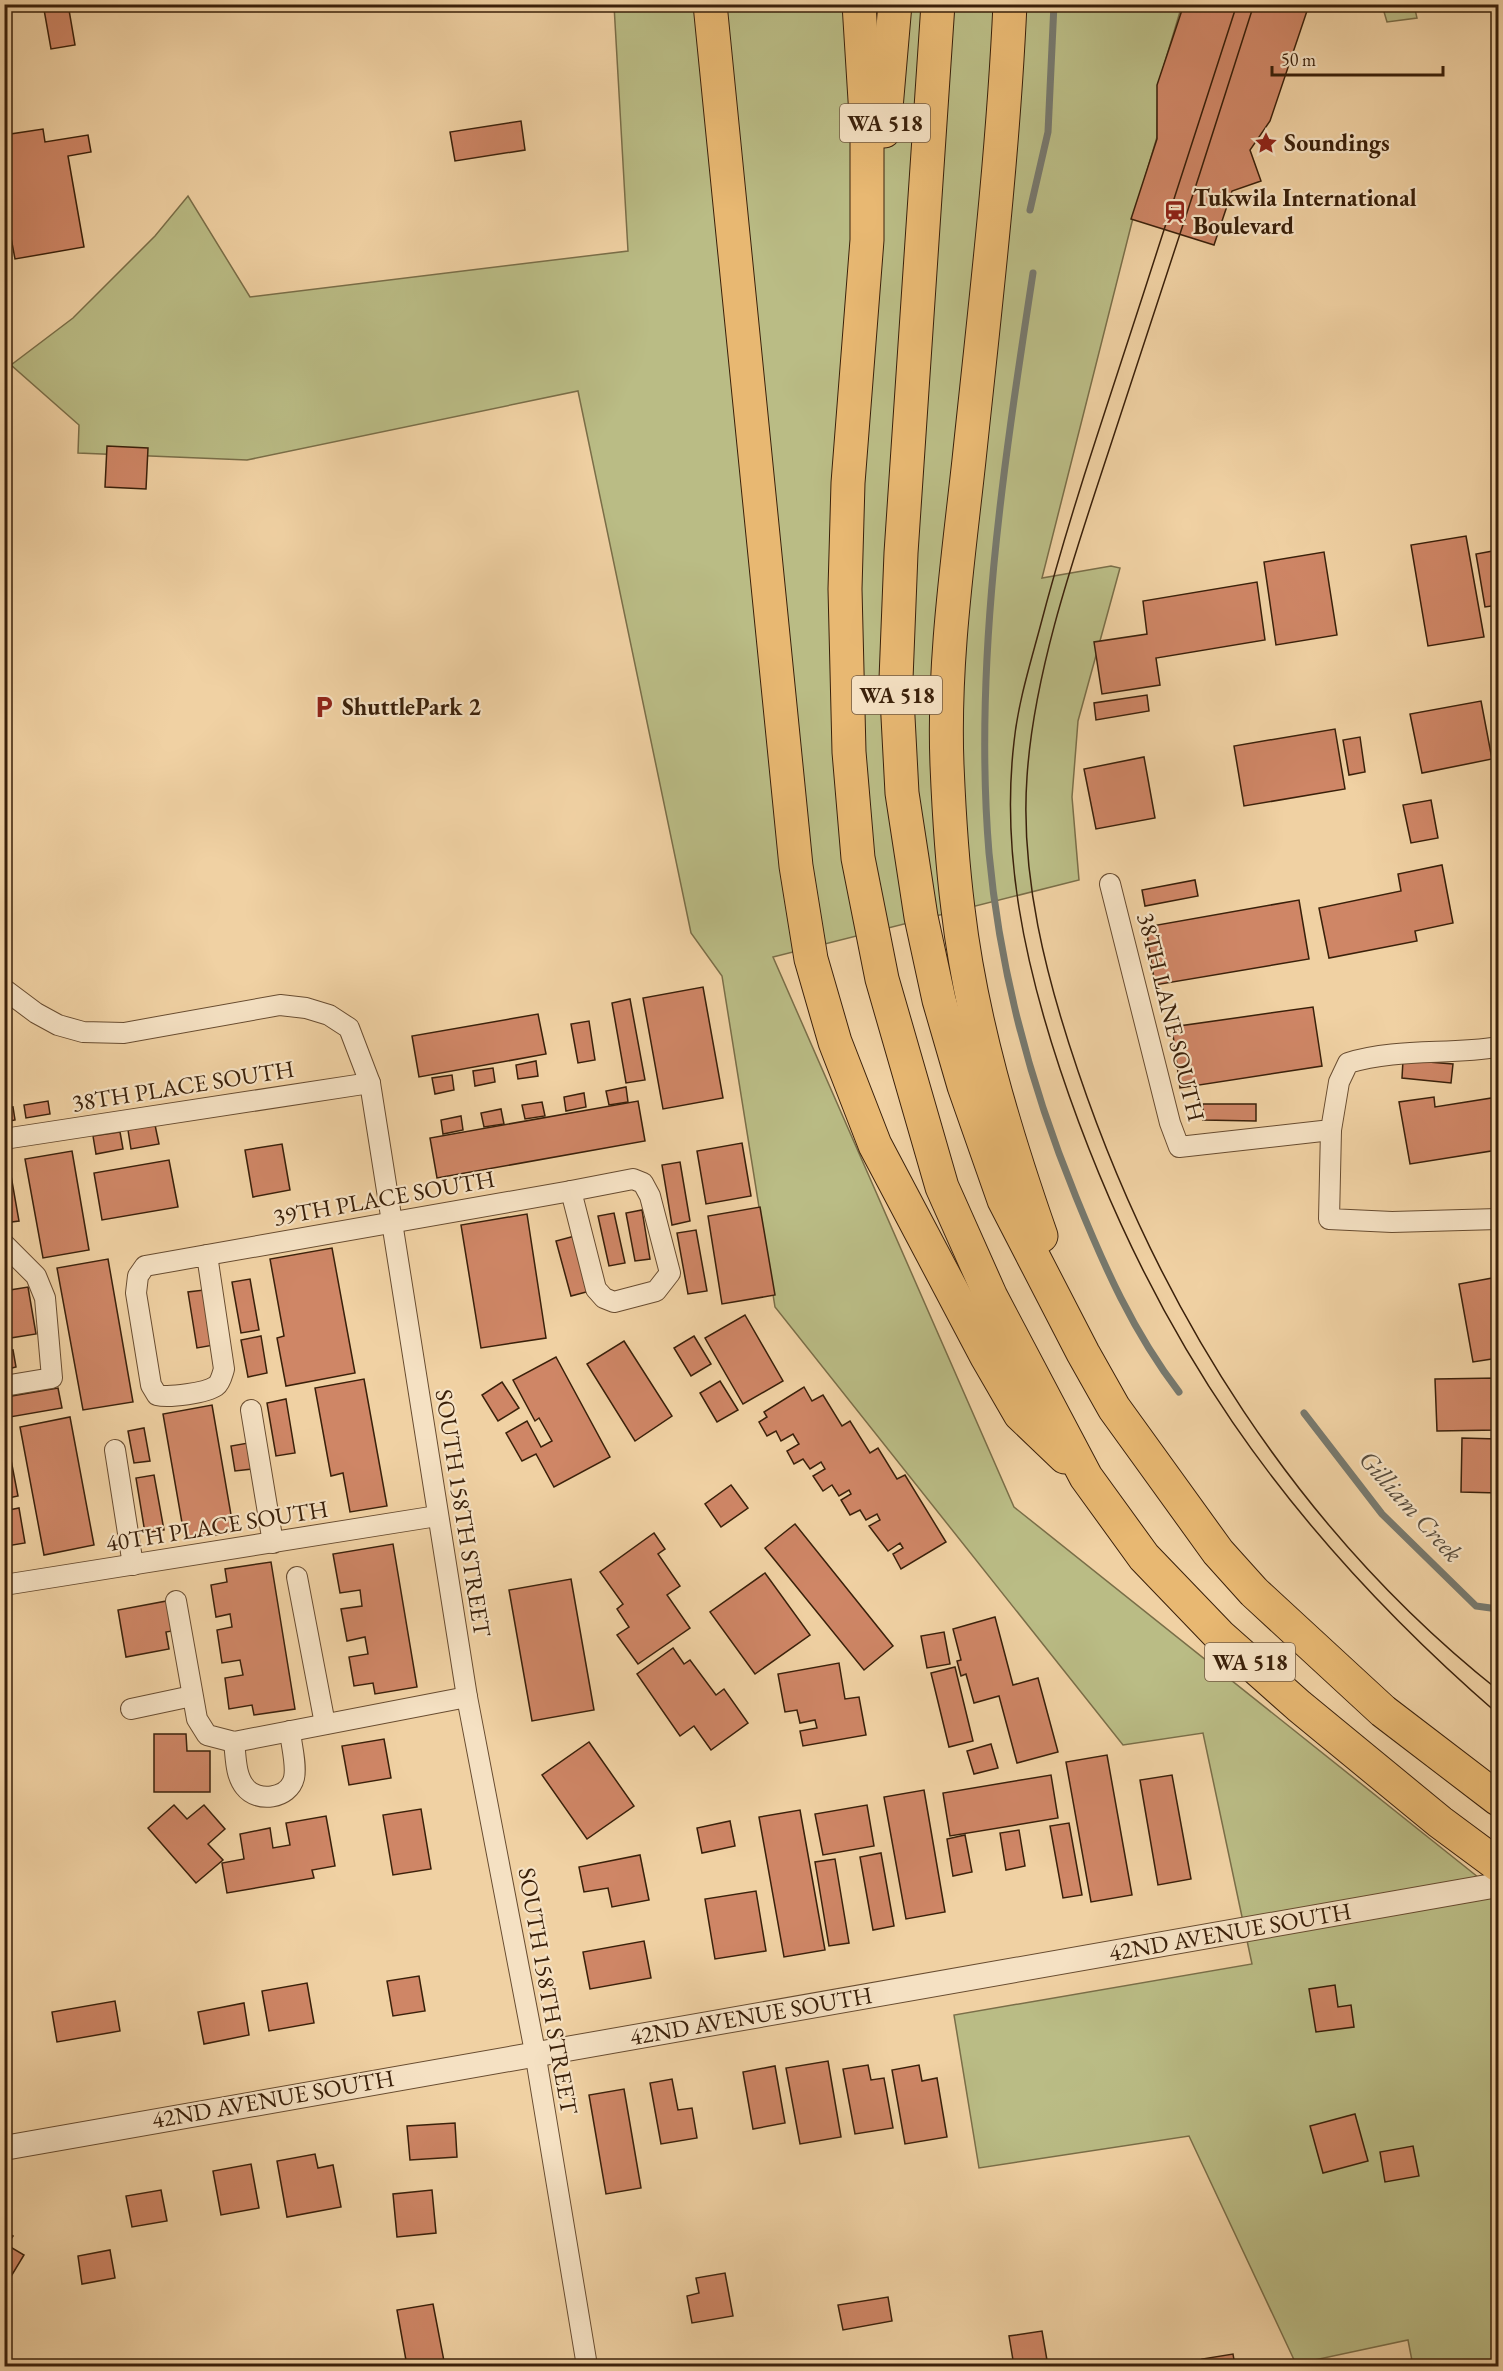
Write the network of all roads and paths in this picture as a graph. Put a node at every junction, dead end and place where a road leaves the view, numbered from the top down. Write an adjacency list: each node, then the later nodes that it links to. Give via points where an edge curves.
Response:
1 (710, 4): 22 (highway, via 796,866 811,959 835,1042 875,1144 929,1250 1020,1414)
2 (859, 4): 6 (highway, via 867,132)
3 (895, 4): 6 (highway, WA 518, via 884,139)
4 (938, 4): 18 (highway, WA 518, via 901,553 896,679 902,794 921,917 939,1000 964,1086 1004,1200)
5 (1010, 4): 18 (highway, via 997,196 951,623 947,763 958,910 978,1024 1016,1164)
6 (867, 240): 22 (highway, WA 518, via 848,483 845,589 849,752 858,858 882,979 942,1187 991,1297)
7 (1110, 884): 11 (street, 38TH LANE SOUTH, via 1179,1148)
8 (4, 989): 10 (street, SOUTH 158TH STREET, via 51,1021 82,1032 124,1033 280,1005 306,1008 349,1028)
9 (1498, 1047): 11 (street, via 1462,1053 1370,1056 1348,1063 1340,1082)
10 (370, 1083): 12 (street, 38TH PLACE SOUTH); 15 (street, SOUTH 158TH STREET)
11 (1331, 1130): 14 (street, via 1329,1220)
12 (4, 1139)
13 (571, 1191): 13 (street, 39TH PLACE SOUTH, via 633,1179 643,1183 670,1273 665,1283 656,1291 614,1302 604,1298 597,1289); 15 (street, 39TH PLACE SOUTH)
14 (1498, 1220)
15 (391, 1222): 17 (street, 39TH PLACE SOUTH); 23 (street, SOUTH 158TH STREET)
16 (4, 1244): 19 (street, via 36,1276 45,1298 52,1378)
17 (207, 1255): 17 (street, 39TH PLACE SOUTH, via 145,1266 138,1276 136,1293 151,1385 157,1395 167,1397 214,1388 221,1381 224,1369)
18 (1083, 1353): 35 (highway, WA 518, via 1114,1408 1218,1552 1254,1592 1383,1711)
19 (4, 1386)
20 (252, 1410): 24 (street)
21 (115, 1450): 25 (street)
22 (1086, 1477): 36 (highway, WA 518, via 1144,1557 1219,1635 1299,1706)
23 (437, 1516): 24 (street, 40TH PLACE SOUTH); 30 (street, SOUTH 158TH STREET)
24 (273, 1543): 25 (street, 40TH PLACE SOUTH)
25 (133, 1565): 27 (street, 40TH PLACE SOUTH)
26 (297, 1577): 32 (street)
27 (4, 1585)
28 (176, 1601): 29 (street)
29 (192, 1696): 31 (street); 34 (street, via 197,1719 207,1735)
30 (467, 1697): 32 (street); 38 (street, SOUTH 158TH STREET)
31 (131, 1709)
32 (325, 1724): 33 (street)
33 (290, 1731): 34 (street); 34 (street, via 294,1778 286,1790 273,1797 258,1796 245,1788 238,1774)
34 (234, 1742)
35 (1498, 1799)
36 (1498, 1865)
37 (1498, 1885): 38 (street, 42ND AVENUE SOUTH)
38 (535, 2052): 39 (street, 42ND AVENUE SOUTH); 40 (street, SOUTH 158TH STREET)
39 (4, 2148)
40 (587, 2367)

